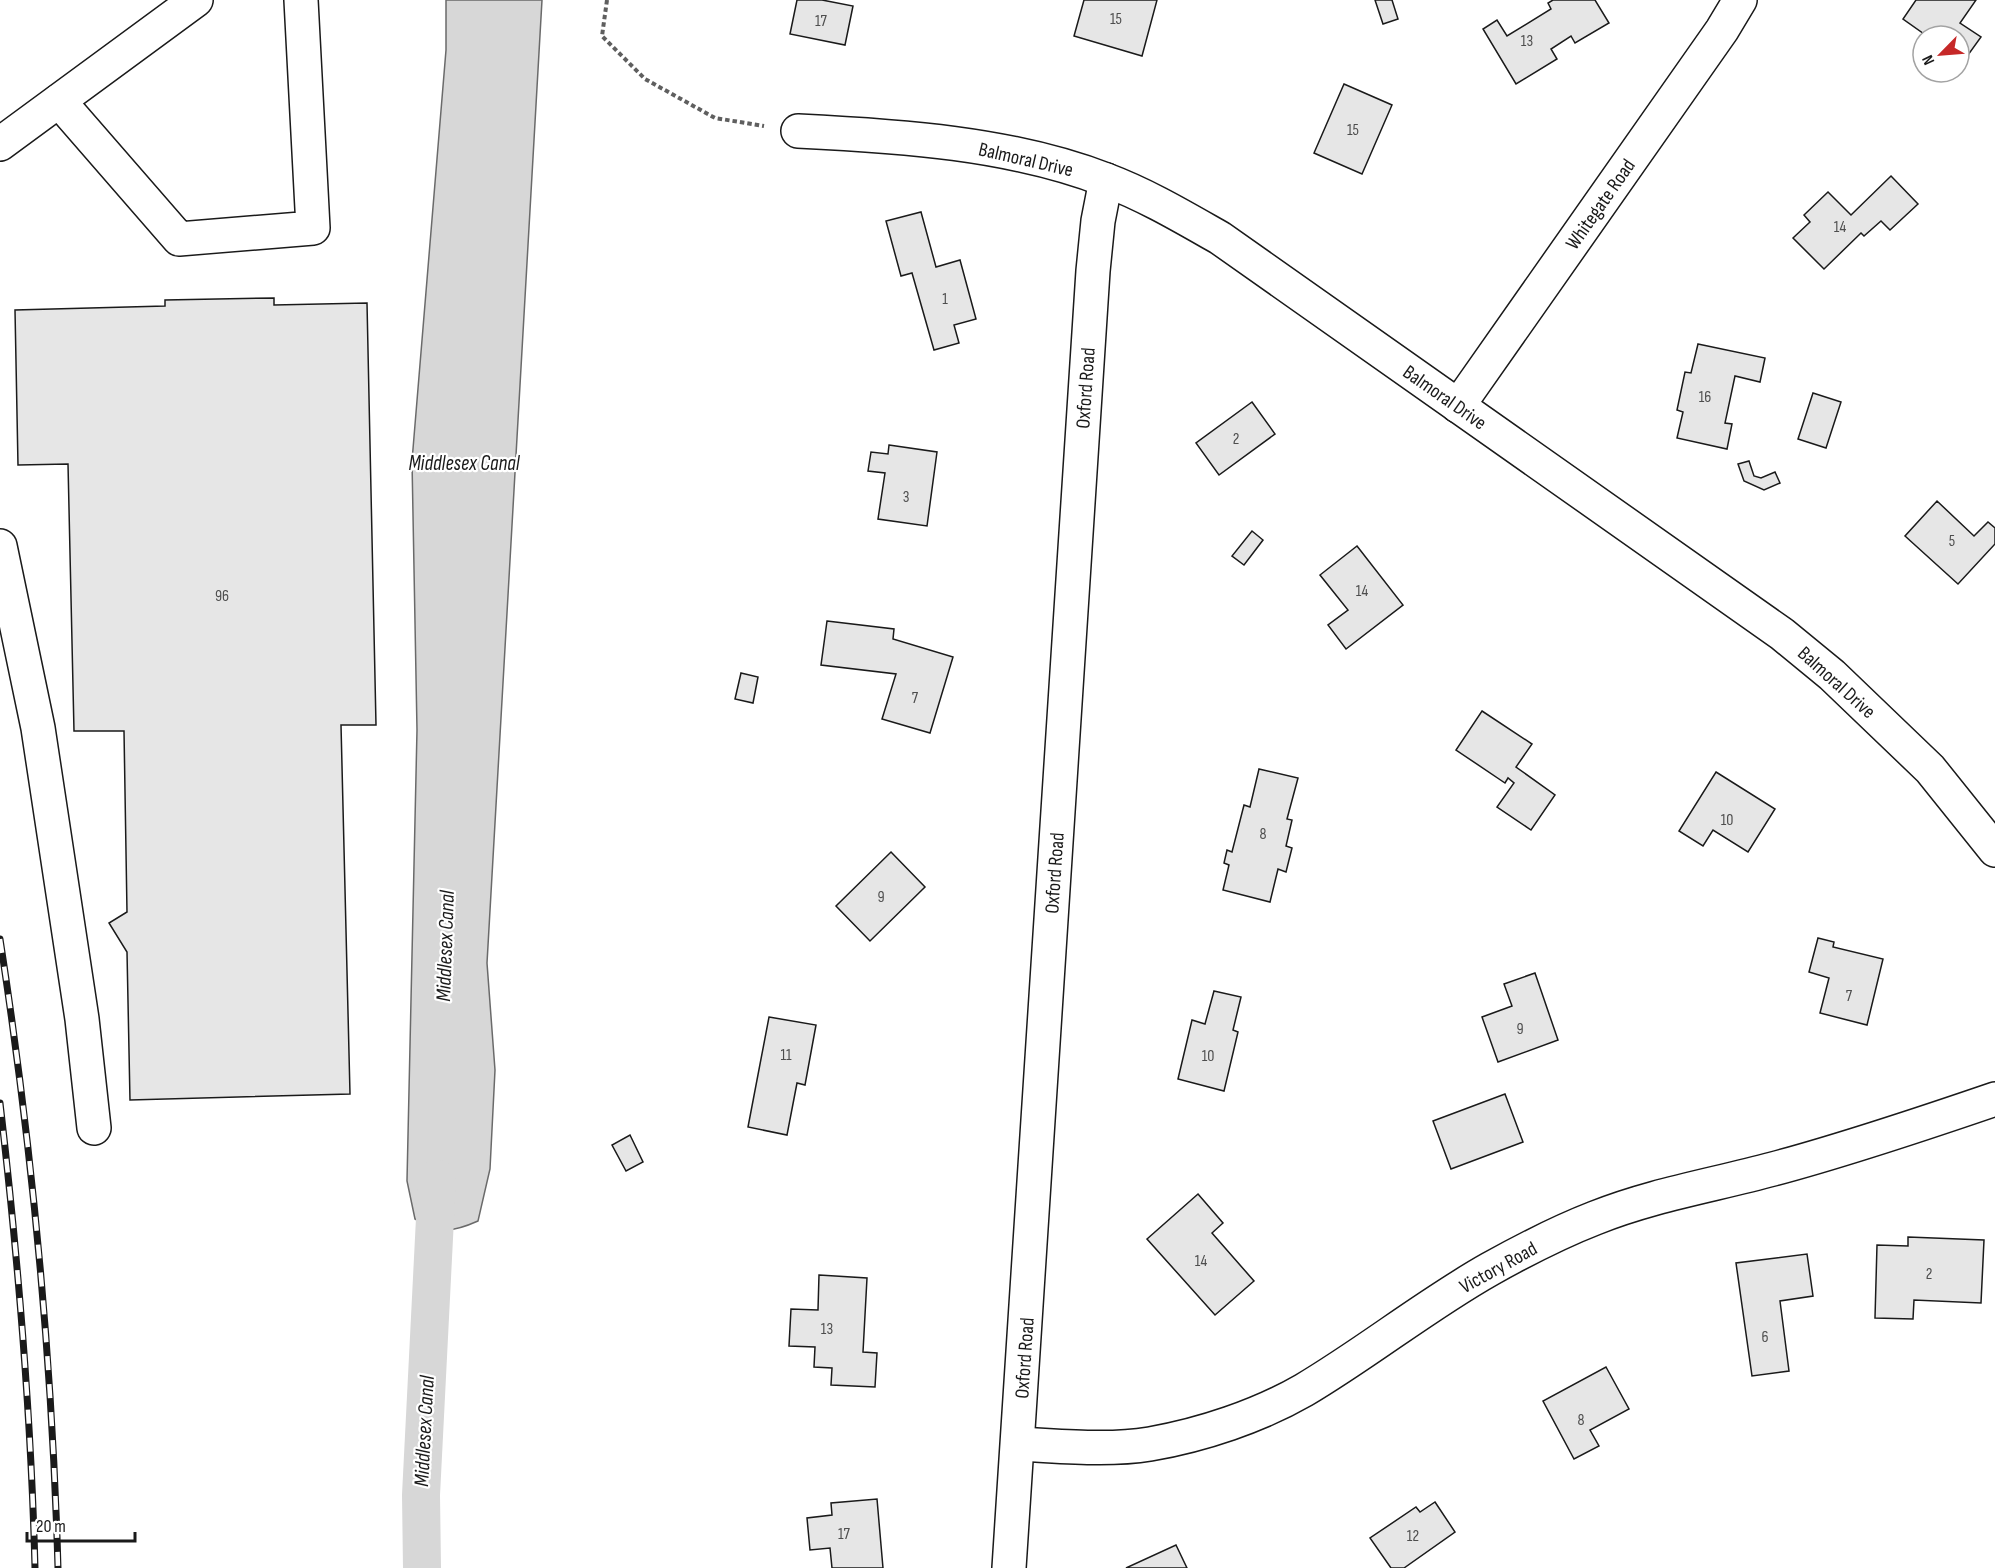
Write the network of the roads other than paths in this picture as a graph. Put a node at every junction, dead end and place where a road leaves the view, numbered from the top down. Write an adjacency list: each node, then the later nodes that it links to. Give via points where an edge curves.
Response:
1 (196, 0): 4 (street)
2 (301, 0): 4 (street, via 313,228 179,239)
3 (1740, 0): 8 (street, Whitegate Road)
4 (59, 101): 6 (street)
5 (798, 131): 7 (street, Balmoral Drive, via 985,147 1046,160)
6 (0, 144)
7 (1106, 180): 8 (street, Balmoral Drive, via 1163,205 1220,238); 13 (street, Oxford Road, via 1093,271)
8 (1458, 406): 10 (street, Balmoral Drive, via 1782,634 1832,675 1930,769)
9 (0, 546): 12 (street, via 38,729 82,1019)
10 (1995, 850)
11 (1995, 1099): 13 (street, Victory Road, via 1832,1152 1596,1218 1489,1269 1339,1369 1301,1392 1253,1413 1149,1444 1098,1448)
12 (94, 1128)
13 (1018, 1444): 14 (street, Oxford Road)
14 (1010, 1568)

